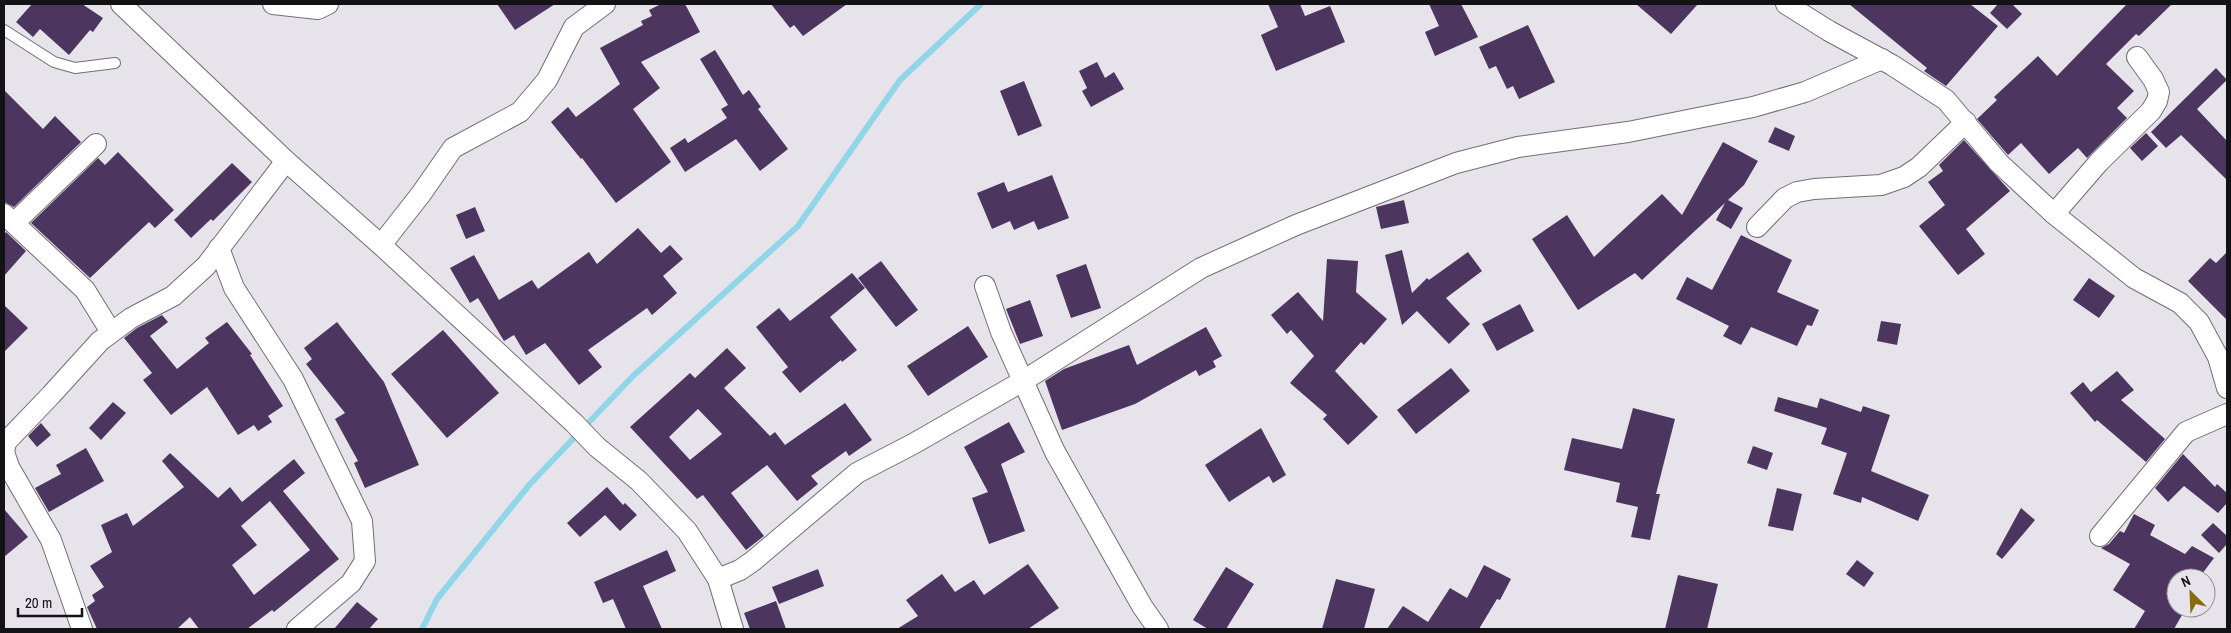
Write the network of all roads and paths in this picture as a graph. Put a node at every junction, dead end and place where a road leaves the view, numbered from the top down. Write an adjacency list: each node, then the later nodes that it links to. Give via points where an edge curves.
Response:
1 (122, 4): 12 (street)
2 (272, 4): 3 (street, via 318,8)
3 (328, 4)
4 (605, 4): 16 (street, via 574,26 547,80 520,112 454,148)
5 (1786, 4): 8 (street)
6 (4, 30): 9 (lane, via 54,62 75,68)
7 (2137, 57): 13 (street, via 2159,92 2157,101)
8 (1882, 59): 10 (street, via 1946,100); 20 (street, via 1805,92 1752,107 1628,132 1518,147 1456,163 1296,225 1202,268)
9 (115, 63)
10 (1966, 122): 13 (street, via 2000,163); 15 (street, via 1904,177 1881,185 1797,192 1785,198)
11 (96, 144): 14 (street)
12 (286, 161): 16 (street); 17 (street)
13 (2054, 214): 21 (street, via 2134,278 2180,303 2199,322 2218,357)
14 (9, 219): 19 (street, via 85,290)
15 (1758, 227)
16 (381, 245): 24 (street, via 597,447 639,481 688,531)
17 (219, 248): 19 (street, via 206,266 173,296); 26 (street, via 234,288 293,379 362,521 365,561 351,583)
18 (985, 286): 20 (street)
19 (111, 332): 25 (street, via 18,428 6,442 4,452 9,467 51,540)
20 (1023, 381): 24 (street, via 857,473 753,561); 28 (street, via 1055,452)
21 (2227, 388)
22 (2227, 414): 23 (street, via 2186,432)
23 (2100, 536)
24 (718, 579): 27 (street)
25 (82, 629)
26 (297, 629)
27 (733, 629)
28 (1158, 629)

